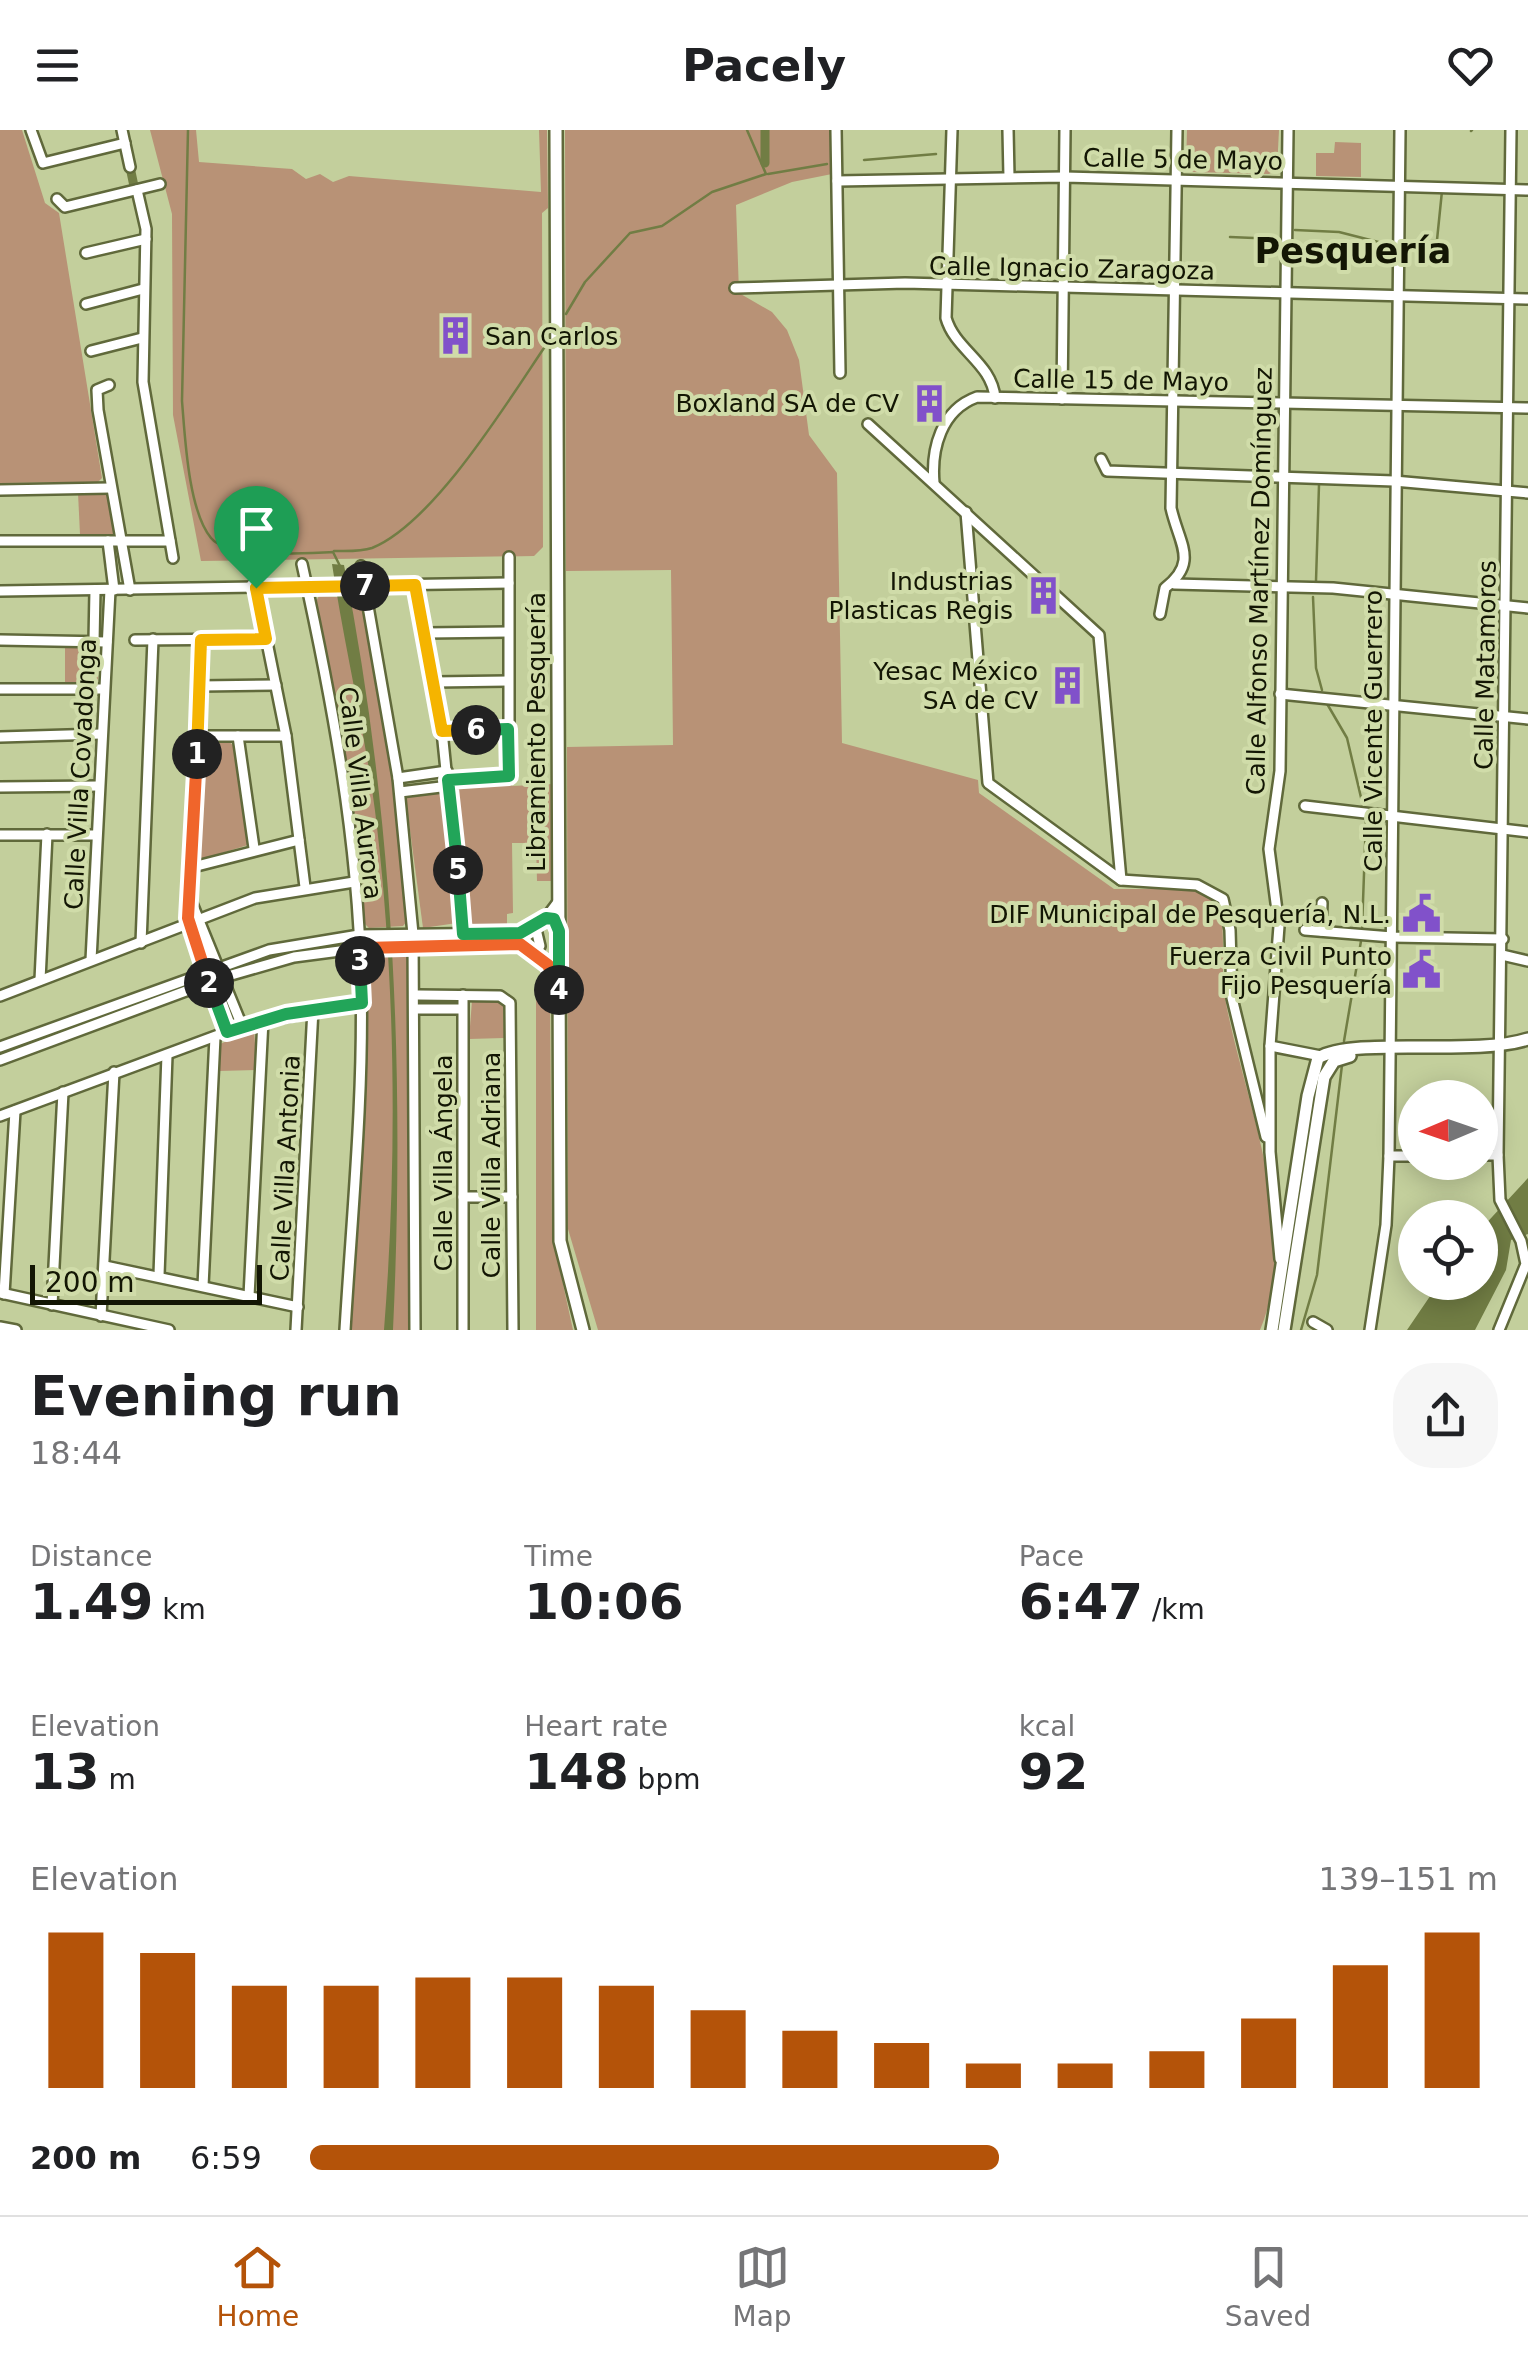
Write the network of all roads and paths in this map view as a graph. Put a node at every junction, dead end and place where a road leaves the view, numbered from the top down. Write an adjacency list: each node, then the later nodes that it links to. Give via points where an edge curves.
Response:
1 (31, 130): 12 (street, via 46,163)
2 (122, 130): 12 (street)
3 (556, 130): 128 (main road, Libramiento Pesquería)
4 (836, 130): 18 (street)
5 (952, 130): 16 (street)
6 (1008, 130): 15 (street)
7 (1065, 130): 14 (street)
8 (1178, 130): 17 (street)
9 (1288, 130): 19 (street, Calle Alfonso Martínez Domínguez)
10 (1400, 130): 21 (street, Calle Vicente Guerrero)
11 (1512, 130): 23 (street, Calle Matamoros)
12 (125, 143): 13 (street)
13 (130, 166)
14 (1065, 177): 15 (street, Calle 5 de Mayo); 17 (street, Calle 5 de Mayo); 32 (street)
15 (1010, 178): 16 (street, Calle 5 de Mayo)
16 (951, 179): 18 (street, Calle 5 de Mayo); 29 (street)
17 (1177, 180): 19 (street, Calle 5 de Mayo); 33 (street)
18 (836, 181): 28 (street)
19 (1288, 181): 21 (street, Calle 5 de Mayo); 34 (street, Calle Alfonso Martínez Domínguez)
20 (160, 184): 22 (street)
21 (1399, 184): 23 (street, Calle 5 de Mayo); 35 (street, Calle Vicente Guerrero)
22 (137, 190): 25 (street, via 65,208); 26 (street)
23 (1511, 190): 24 (street, Calle 5 de Mayo); 36 (street, Calle Matamoros)
24 (1528, 190)
25 (57, 199)
26 (146, 238): 27 (street); 31 (street)
27 (86, 253)
28 (840, 285): 29 (street, Calle Ignacio Zaragoza); 30 (street, Calle Ignacio Zaragoza); 41 (street)
29 (949, 286): 32 (street, Calle Ignacio Zaragoza); 43 (street, via 950,331 988,374)
30 (735, 288)
31 (143, 289): 38 (street); 39 (street)
32 (1063, 290): 33 (street, Calle Ignacio Zaragoza); 44 (street)
33 (1172, 291): 34 (street, Calle Ignacio Zaragoza); 45 (street)
34 (1286, 293): 35 (street, Calle Ignacio Zaragoza); 46 (street, Calle Alfonso Martínez Domínguez)
35 (1398, 294): 36 (street, Calle Ignacio Zaragoza); 47 (street, Calle Vicente Guerrero)
36 (1509, 298): 37 (street, Calle Ignacio Zaragoza); 48 (street, Calle Matamoros)
37 (1528, 299)
38 (86, 304)
39 (142, 338): 40 (street); 64 (street, via 147,419)
40 (91, 351)
41 (840, 373)
42 (109, 385): 56 (street, via 96,392)
43 (995, 398): 44 (street, Calle 15 de Mayo); 55 (street, Calle 15 de Mayo, via 977,396 958,408 937,438)
44 (1062, 400): 45 (street, Calle 15 de Mayo)
45 (1172, 400): 46 (street, Calle 15 de Mayo); 52 (street)
46 (1284, 404): 47 (street, Calle 15 de Mayo); 53 (street, Calle Alfonso Martínez Domínguez)
47 (1396, 405): 48 (street, Calle 15 de Mayo); 54 (street, Calle Vicente Guerrero)
48 (1507, 407): 49 (street, Calle 15 de Mayo); 58 (street, Calle Matamoros)
49 (1528, 408)
50 (868, 424): 55 (street)
51 (1101, 459): 52 (street, via 1107,471)
52 (1171, 472): 53 (street); 70 (street, via 1171,508 1184,553 1183,575)
53 (1285, 476): 54 (street); 74 (street, Calle Alfonso Martínez Domínguez)
54 (1394, 481): 58 (street); 80 (street, Calle Vicente Guerrero)
55 (934, 483): 60 (street)
56 (110, 488): 57 (street); 61 (street)
57 (0, 490)
58 (1506, 490): 59 (street); 81 (street, Calle Matamoros)
59 (1528, 493)
60 (966, 512): 125 (street, via 1087,620 1104,650); 125 (street, via 988,783)
61 (121, 540): 63 (street); 64 (street); 78 (street)
62 (0, 541): 63 (street)
63 (108, 541): 77 (street, Calle Villa Covadonga)
64 (170, 541): 66 (street)
65 (508, 557): 69 (street)
66 (174, 558)
67 (302, 564): 73 (street, Calle Villa Aurora)
68 (360, 566): 72 (street, Calle Villa Aurora)
69 (509, 583): 71 (street); 85 (street)
70 (1172, 584): 74 (street); 83 (street, via 1165,588)
71 (415, 585): 72 (street); 84 (street)
72 (364, 586): 73 (street); 110 (street, Calle Villa Aurora)
73 (309, 587): 75 (street); 126 (street, Calle Villa Aurora)
74 (1283, 587): 80 (street); 99 (street, Calle Alfonso Martínez Domínguez)
75 (256, 588): 78 (street); 87 (street)
76 (95, 590): 77 (street); 79 (street); 91 (street, Calle Villa Covadonga)
77 (112, 590): 78 (street); 92 (street, Calle Villa Covadonga)
78 (130, 590)
79 (0, 591)
80 (1392, 594): 81 (street); 100 (street, Calle Vicente Guerrero)
81 (1506, 606): 82 (street); 101 (street, Calle Matamoros)
82 (1528, 608)
83 (1160, 614)
84 (426, 632): 85 (street); 94 (street)
85 (508, 632): 93 (street)
86 (153, 639): 89 (street); 90 (street); 140 (street)
87 (266, 639): 90 (street); 95 (street)
88 (0, 640): 91 (street)
89 (135, 640)
90 (201, 640): 96 (street)
91 (94, 642): 92 (street)
92 (107, 642): 98 (street, Calle Villa Covadonga)
93 (508, 681): 94 (street); 103 (street)
94 (434, 682): 104 (street)
95 (276, 685): 96 (street); 109 (street)
96 (200, 686): 107 (street)
97 (0, 689): 98 (street)
98 (104, 689): 105 (street, Calle Villa Covadonga)
99 (1280, 694): 100 (street); 166 (street, Calle Alfonso Martínez Domínguez, via 1280,771 1269,849 1279,926)
100 (1392, 702): 101 (street); 116 (street, Calle Vicente Guerrero)
101 (1504, 715): 102 (street); 117 (street, Calle Matamoros)
102 (1528, 719)
103 (508, 729): 104 (street); 111 (street, via 509,777)
104 (442, 731): 111 (street)
105 (101, 734): 106 (street); 112 (street, Calle Villa Covadonga)
106 (0, 736)
107 (198, 736): 108 (street); 124 (street)
108 (238, 736): 109 (street); 123 (street)
109 (286, 736): 122 (street)
110 (398, 778): 111 (street); 114 (street, Calle Villa Aurora)
111 (448, 779): 114 (street); 136 (street)
112 (98, 786): 113 (street); 121 (street, Calle Villa Covadonga)
113 (0, 788)
114 (400, 792): 139 (street, Calle Villa Aurora)
115 (1306, 806): 116 (street)
116 (1393, 816): 117 (street); 137 (street, Calle Vicente Guerrero)
117 (1504, 828): 118 (street); 138 (street, Calle Matamoros)
118 (1528, 832)
119 (47, 834): 120 (street); 121 (street); 152 (street)
120 (0, 835)
121 (95, 835): 146 (street, Calle Villa Covadonga)
122 (299, 840): 123 (street); 127 (street)
123 (254, 848): 124 (street)
124 (192, 867): 131 (street)
125 (1120, 880): 176 (street, via 1197,885 1224,899 1232,998)
126 (354, 882): 127 (street); 141 (street, Calle Villa Aurora)
127 (305, 887): 131 (street)
128 (560, 900): 130 (street); 134 (main road, Libramiento Pesquería)
129 (1322, 902): 135 (street)
130 (546, 918): 132 (street); 134 (street)
131 (193, 922): 140 (street); 149 (street); 150 (street)
132 (532, 927): 136 (street); 144 (street, via 522,940); 144 (street, via 540,946)
133 (1305, 930): 135 (street)
134 (559, 931): 143 (main road, Libramiento Pesquería)
135 (1321, 932): 137 (street)
136 (463, 934): 139 (street); 142 (street)
137 (1392, 938): 138 (street); 168 (street, Calle Vicente Guerrero)
138 (1503, 939): 145 (street, Calle Matamoros)
139 (411, 941): 141 (street); 142 (street); 156 (street, Calle Villa Aurora)
140 (140, 942): 146 (street)
141 (362, 942): 149 (street, via 279,948); 151 (street); 157 (street, Calle Villa Aurora)
142 (464, 945): 144 (street, via 520,944)
143 (559, 949): 147 (street); 153 (main road, Libramiento Pesquería)
144 (531, 950): 147 (street)
145 (1502, 955): 148 (street); 167 (street, Calle Matamoros)
146 (90, 960): 152 (street)
147 (544, 961): 153 (street)
148 (1528, 961)
149 (217, 967): 150 (street); 151 (street)
150 (207, 977): 151 (street); 162 (street); 165 (street); 171 (street)
151 (221, 978): 161 (street)
152 (40, 980): 155 (street)
153 (559, 990): 200 (main road, Libramiento Pesquería, via 560,1242)
154 (462, 995): 156 (street); 159 (street, Calle Villa Ángela); 180 (street, Calle Villa Adriana, via 508,1000)
155 (0, 996)
156 (415, 1002): 159 (street); 197 (street, Calle Villa Aurora)
157 (362, 1003): 158 (street); 196 (street, Calle Villa Aurora)
158 (313, 1009): 160 (street); 189 (street, Calle Villa Antonia)
159 (462, 1009): 181 (street, Calle Villa Ángela)
160 (263, 1020): 161 (street); 187 (street)
161 (242, 1026): 162 (street)
162 (227, 1032): 163 (street)
163 (215, 1036): 169 (street); 185 (street)
164 (1528, 1041): 167 (main road)
165 (2, 1046): 171 (street)
166 (1270, 1046): 170 (street); 176 (street, Calle Alfonso Martínez Domínguez)
167 (1500, 1049): 168 (main road); 179 (street, Calle Matamoros)
168 (1390, 1052): 170 (main road, via 1346,1050); 177 (street, Calle Vicente Guerrero)
169 (167, 1054): 172 (street); 184 (street)
170 (1328, 1058): 183 (main road, via 1308,1096)
171 (3, 1059)
172 (114, 1072): 173 (street); 182 (street)
173 (63, 1092): 174 (street); 188 (street)
174 (14, 1111): 175 (street); 186 (street)
175 (0, 1116)
176 (1270, 1152): 183 (street, Calle Alfonso Martínez Domínguez, via 1274,1228)
177 (1389, 1156): 178 (street); 204 (street, Calle Vicente Guerrero)
178 (1398, 1156)
179 (1498, 1156): 205 (street, Calle Matamoros, via 1500,1200 1526,1264)
180 (512, 1196): 181 (street); 199 (street, Calle Villa Adriana)
181 (463, 1197): 198 (street, Calle Villa Ángela)
182 (104, 1266): 184 (street); 190 (street)
183 (1290, 1270): 201 (main road); 202 (main road)
184 (158, 1275): 185 (street)
185 (203, 1286): 187 (street)
186 (2, 1293): 188 (street)
187 (249, 1296): 189 (street)
188 (52, 1305): 190 (street)
189 (298, 1307): 195 (street, Calle Villa Antonia)
190 (101, 1316): 194 (street)
191 (1313, 1322): 203 (street)
192 (0, 1326): 193 (street)
193 (16, 1330)
194 (169, 1330)
195 (296, 1330)
196 (345, 1330)
197 (416, 1330)
198 (464, 1330)
199 (513, 1330)
200 (583, 1330)
201 (1272, 1330)
202 (1284, 1330)
203 (1328, 1330)
204 (1370, 1330)
205 (1499, 1330)

